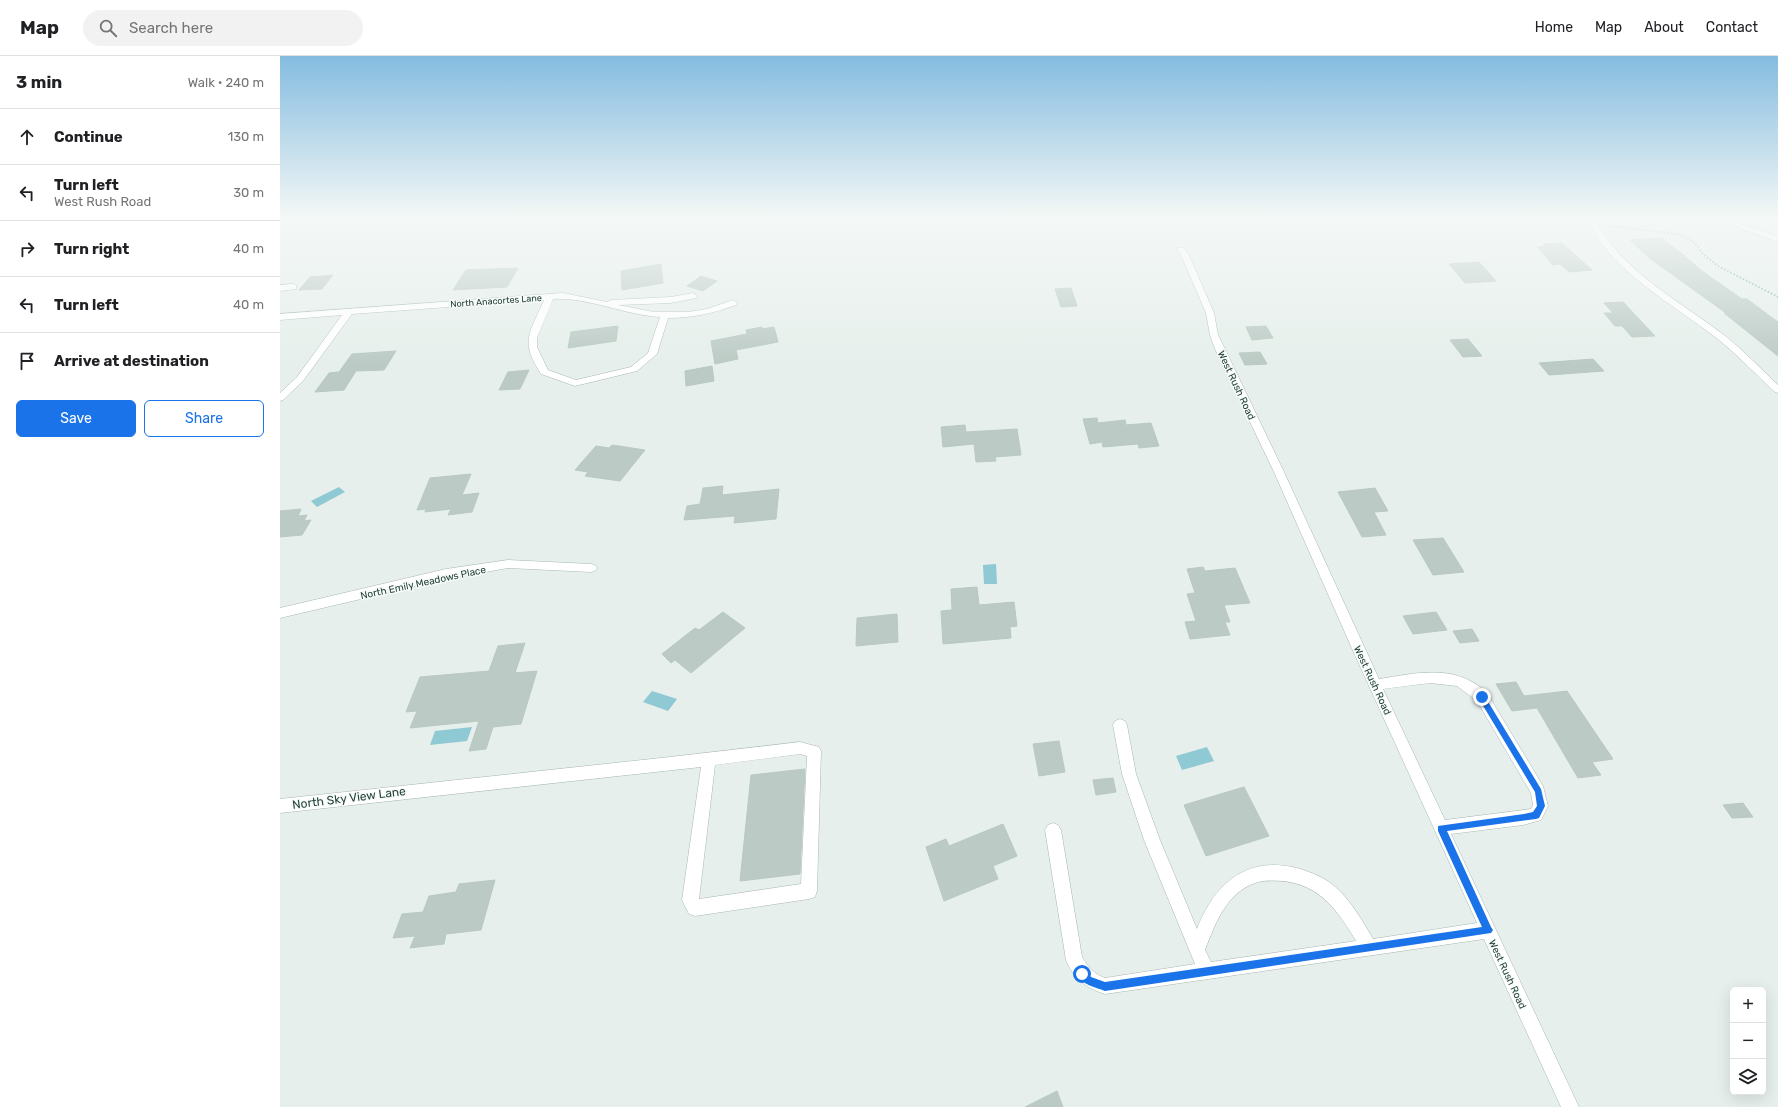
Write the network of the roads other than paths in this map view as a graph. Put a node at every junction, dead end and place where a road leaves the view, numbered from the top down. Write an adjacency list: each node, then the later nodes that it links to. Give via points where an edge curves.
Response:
1 (1189, 267): 16 (street, West Rush Road, via 1210,313 1214,335 1220,349 1279,472)
2 (1629, 267): 12 (street, via 1723,339)
3 (293, 287): 4 (street)
4 (280, 288)
5 (693, 296): 8 (street, via 671,300)
6 (550, 297): 8 (street, North Anacortes Lane, via 576,297); 9 (street, North Anacortes Lane); 10 (street, via 532,338 532,347 544,372 575,383 634,369 652,354)
7 (733, 303): 10 (street, North Anacortes Lane, via 695,314)
8 (602, 304): 10 (street, North Anacortes Lane, via 626,310)
9 (349, 312): 11 (street, North Anacortes Lane); 13 (street, via 300,379)
10 (665, 314)
11 (280, 317)
12 (1778, 390)
13 (280, 398)
14 (591, 568): 15 (street, North Emily Meadows Place, via 508,564 446,574)
15 (280, 613)
16 (1375, 685): 20 (street, West Rush Road); 20 (street, via 1439,678 1458,680 1472,687 1482,697 1538,791 1541,806 1536,815)
17 (1120, 725): 24 (street, via 1129,774 1149,833)
18 (709, 760): 18 (street, North Sky View Lane, via 800,748 814,751 809,891 694,908 690,900); 19 (street, North Sky View Lane, via 417,789)
19 (280, 806)
20 (1441, 828): 22 (street, West Rush Road)
21 (1053, 830): 25 (street, via 1074,960 1088,980 1105,986)
22 (1488, 930): 23 (street); 26 (street, West Rush Road)
23 (1369, 947): 24 (street, via 1336,900 1320,885 1300,876 1278,872 1254,876 1222,898 1210,916); 25 (street)
24 (1197, 950): 25 (street)
25 (1206, 971)
26 (1570, 1107)

